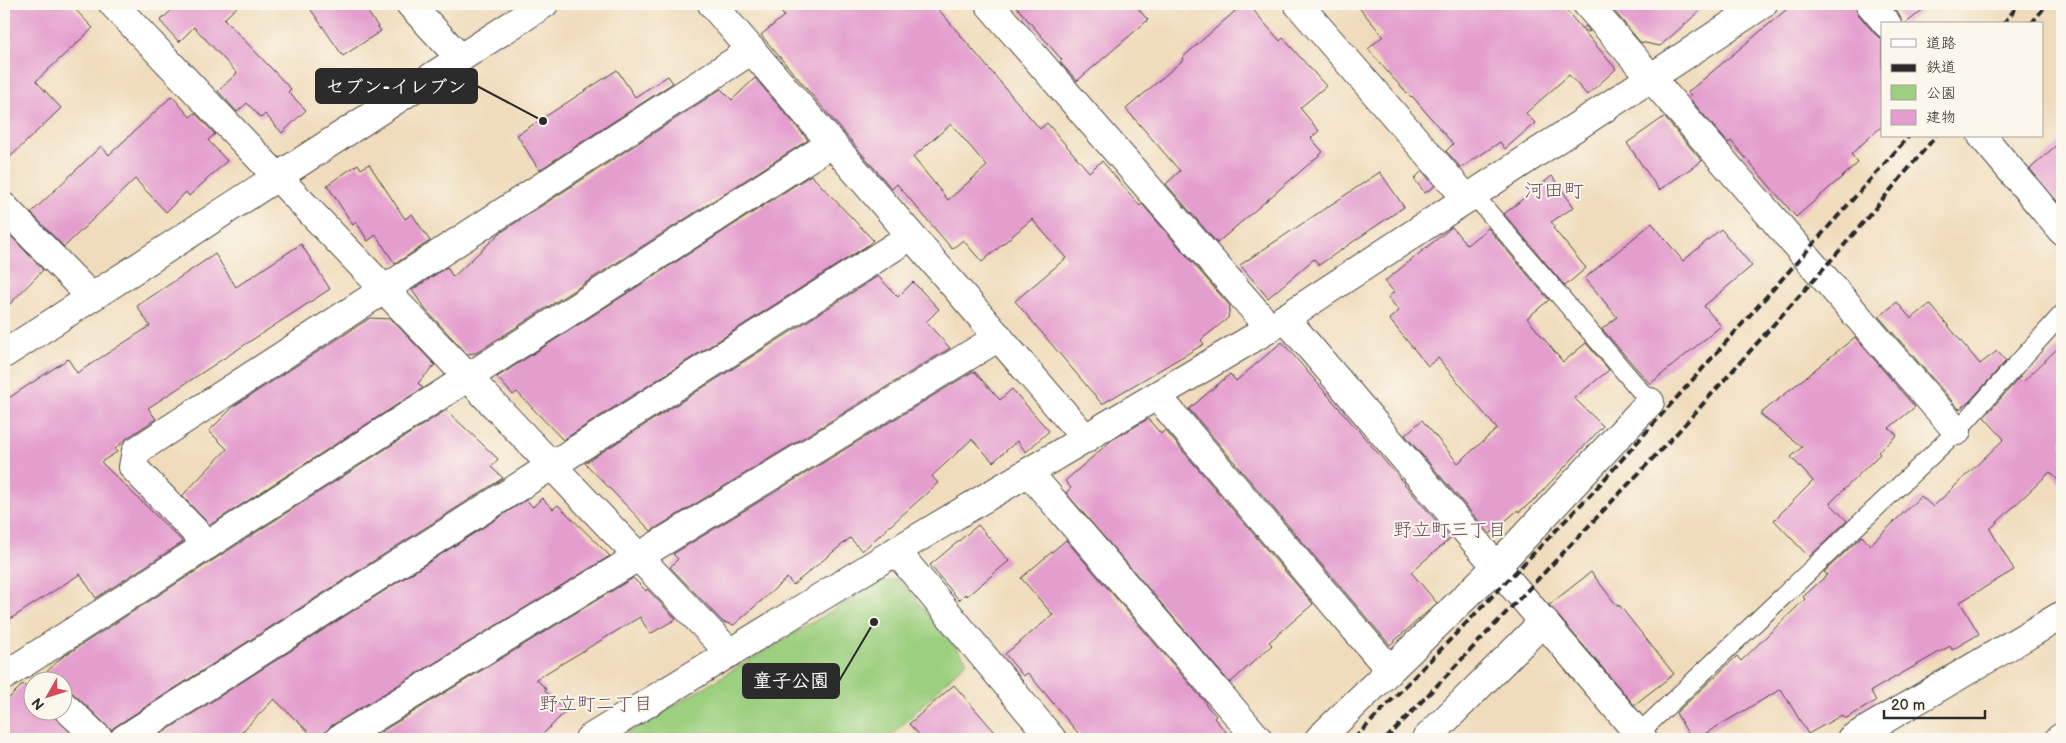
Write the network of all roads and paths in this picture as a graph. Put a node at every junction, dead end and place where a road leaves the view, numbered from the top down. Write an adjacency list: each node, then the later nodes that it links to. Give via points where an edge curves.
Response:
1 (113, 4): 16 (street)
2 (410, 4): 12 (street)
3 (544, 4): 12 (street)
4 (712, 4): 11 (street)
5 (989, 4): 24 (street)
6 (1298, 4): 17 (street)
7 (1587, 4): 13 (street)
8 (1763, 4): 13 (street)
9 (1870, 4): 10 (street)
10 (1885, 22)
11 (752, 50): 15 (street); 21 (street)
12 (460, 58): 16 (street)
13 (1650, 78): 17 (street); 30 (street)
14 (1984, 138): 19 (street)
15 (832, 144): 20 (street); 27 (street)
16 (276, 177): 21 (street); 22 (street)
17 (1471, 197): 24 (street); 29 (lane)
18 (4, 207): 22 (street)
19 (2062, 231)
20 (911, 236): 25 (street); 32 (street)
21 (383, 290): 27 (street); 34 (street, via 136,451 133,467)
22 (91, 297): 26 (street)
23 (2062, 314): 30 (lane)
24 (1278, 323): 28 (street); 37 (street)
25 (999, 337): 31 (street); 36 (street)
26 (4, 354)
27 (467, 378): 32 (street); 34 (street)
28 (1157, 396): 31 (street); 41 (street)
29 (1650, 402): 37 (street)
30 (1957, 431): 44 (lane)
31 (1086, 439): 33 (street)
32 (551, 466): 36 (street); 46 (street)
33 (1029, 473): 35 (street); 50 (street)
34 (208, 545): 42 (street)
35 (896, 550): 40 (street); 49 (street)
36 (638, 557): 40 (street); 47 (street)
37 (1497, 566): 39 (street); 41 (street)
38 (2062, 615): 53 (street)
39 (1544, 621): 44 (street); 52 (street)
40 (730, 653): 48 (street)
41 (1390, 670): 51 (street)
42 (21, 674)
43 (72, 713): 45 (street)
44 (1641, 736)
45 (99, 739)
46 (124, 739)
47 (339, 739)
48 (589, 739)
49 (1052, 739)
50 (1258, 739)
51 (1319, 739)
52 (1426, 739)
53 (1851, 739)

